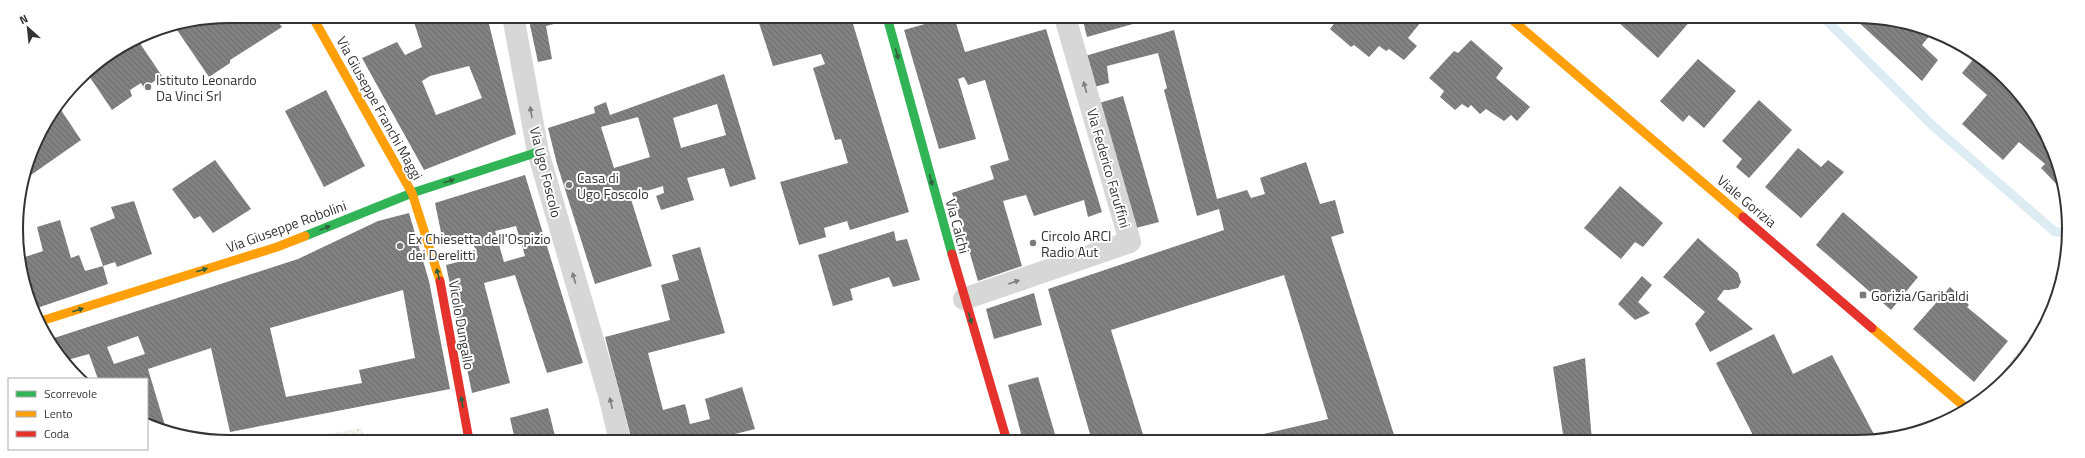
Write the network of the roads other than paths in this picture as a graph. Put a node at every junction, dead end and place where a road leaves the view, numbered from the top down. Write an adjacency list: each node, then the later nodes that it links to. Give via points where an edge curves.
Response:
1 (316, 23): 7 (street, Via Giuseppe Franchi Maggi)
2 (515, 23): 6 (street, Via Ugo Foscolo, one-way to 2)
3 (889, 23): 8 (street, Via Calchi, one-way to 8)
4 (1067, 23): 8 (street, Via Federico Faruffini, one-way to 4, via 1130,242)
5 (1516, 23): 10 (street, Viale Gorizia)
6 (538, 152): 7 (street, Via Giuseppe Robolini, one-way to 6); 12 (street, Via Ugo Foscolo, one-way to 6)
7 (412, 193): 9 (street, Via Giuseppe Robolini, one-way to 7, via 277,247); 11 (street, Vicolo Dungallo, one-way to 7, via 439,273)
8 (964, 299): 13 (street, Via Calchi, one-way to 13)
9 (44, 320)
10 (1962, 405)
11 (469, 435)
12 (619, 435)
13 (1005, 435)

